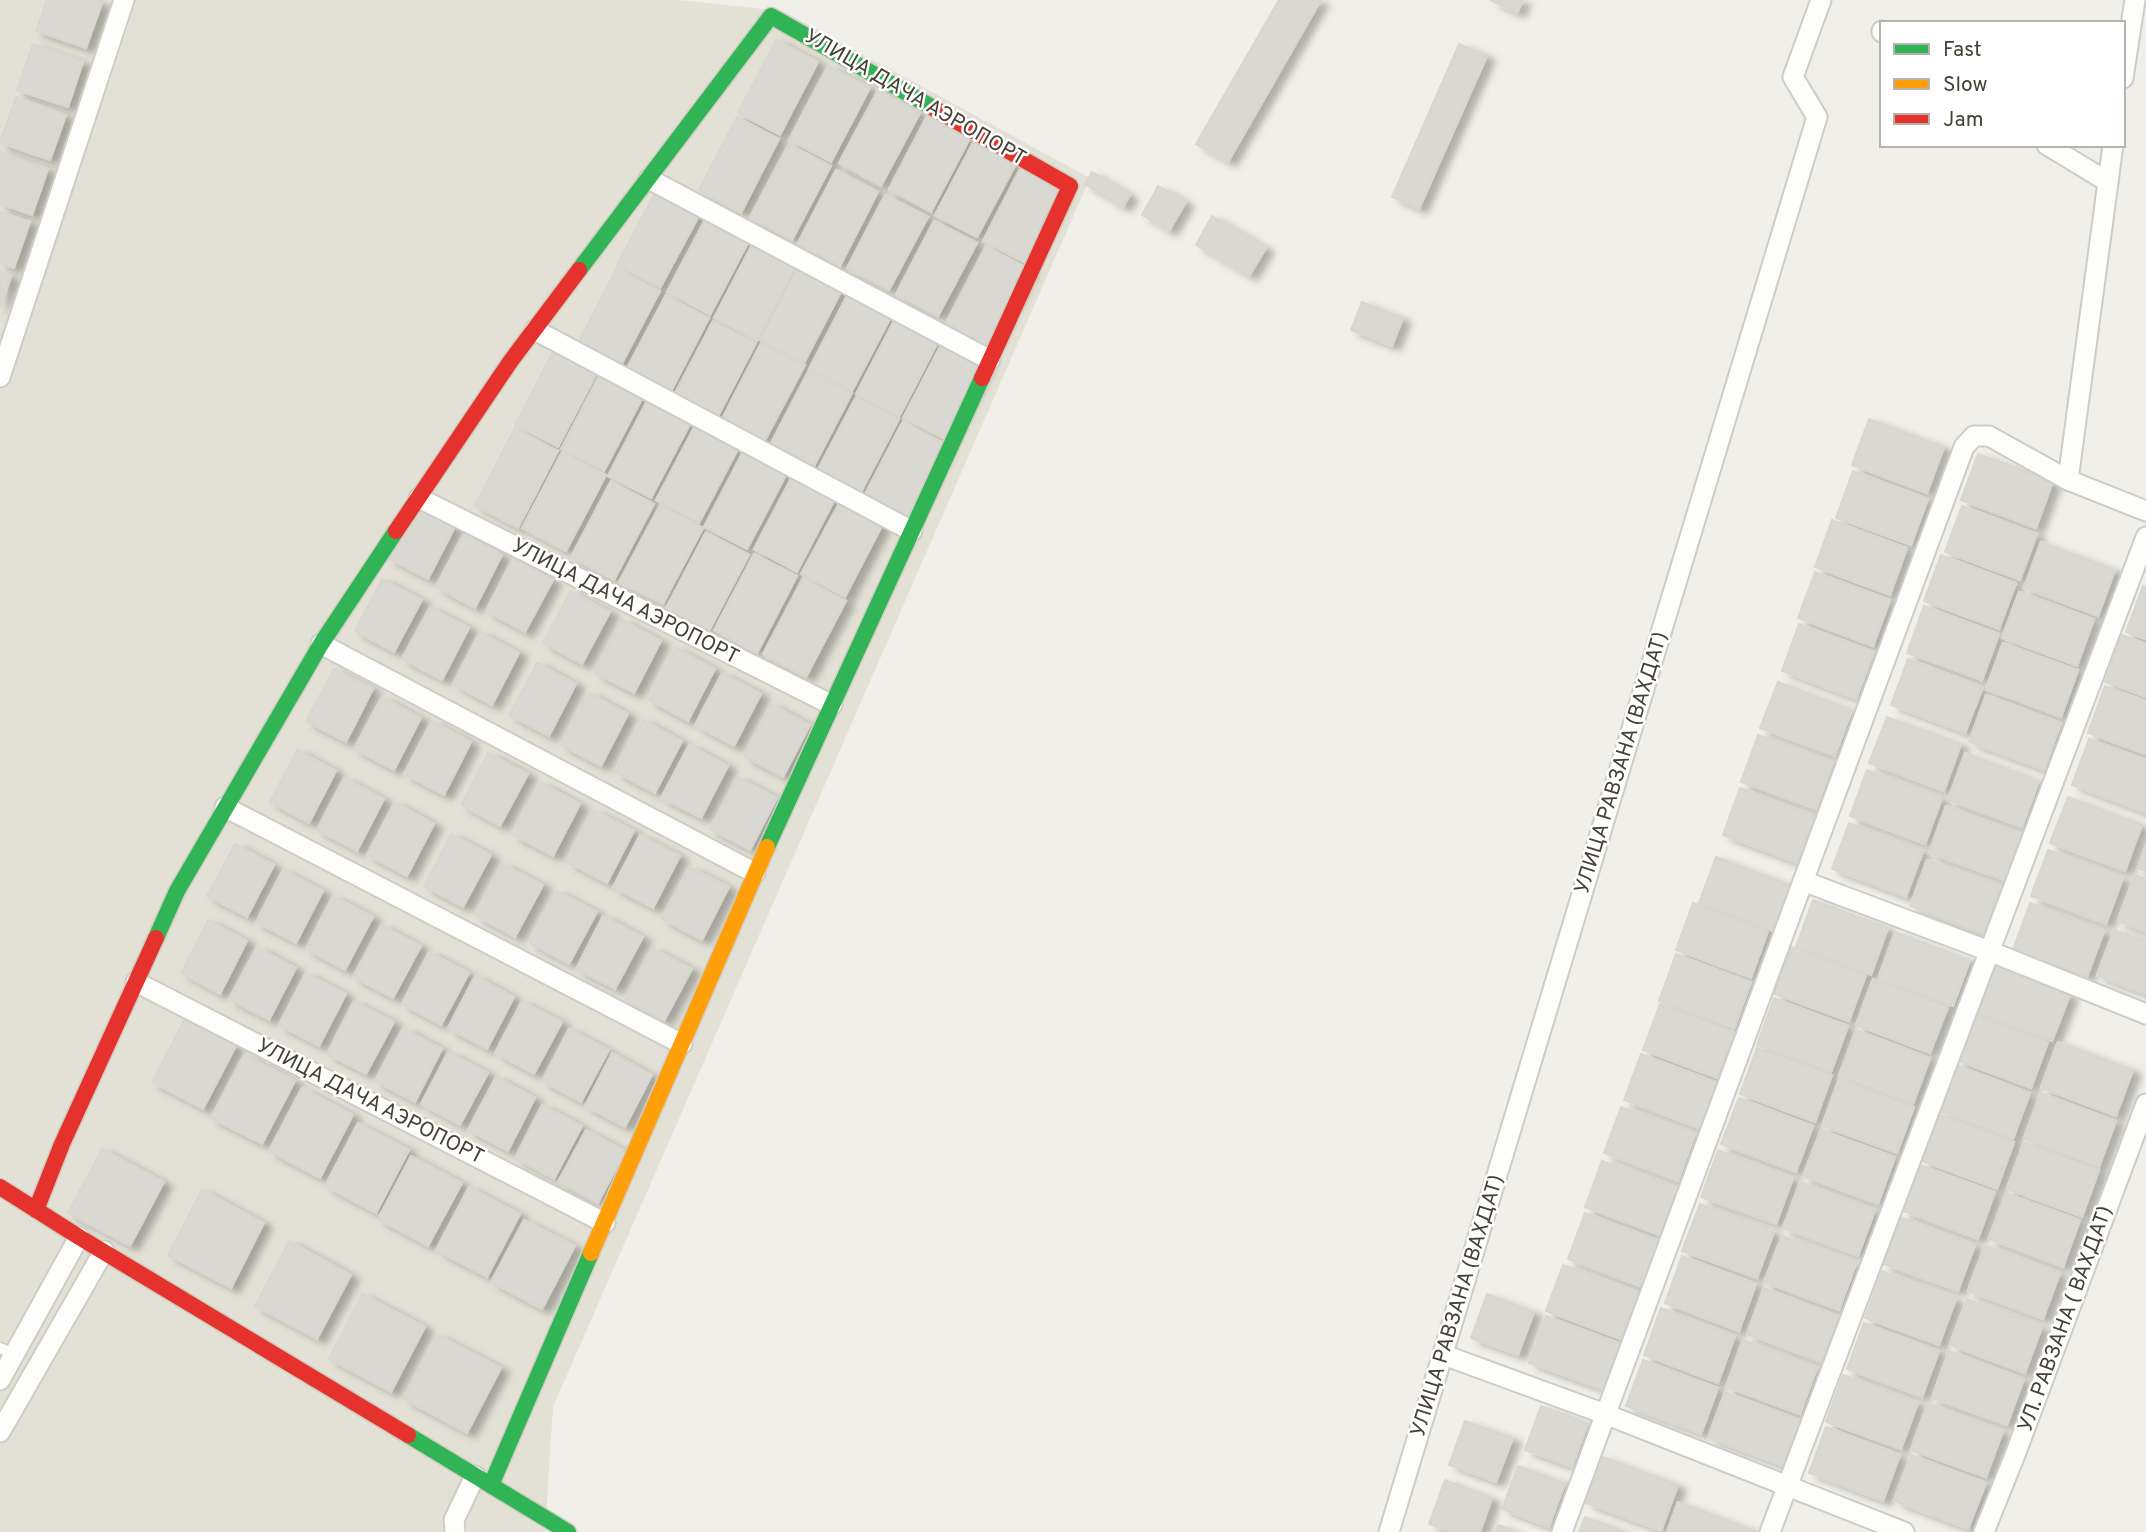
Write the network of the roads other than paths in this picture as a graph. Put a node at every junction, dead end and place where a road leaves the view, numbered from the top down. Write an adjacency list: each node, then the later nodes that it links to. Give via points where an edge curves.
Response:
1 (124, 0): 11 (street)
2 (1821, 0): 33 (street, УЛИЦА РАВЗАНА (ВАХДАТ), via 1793,77 1816,117)
3 (2135, 0): 4 (street)
4 (2125, 65)
5 (2050, 147): 8 (street)
6 (2113, 147): 8 (street)
7 (649, 179): 9 (street, УЛИЦА ДАЧА АЭРОПОРТ); 10 (street); 10 (street, УЛИЦА ДАЧА АЭРОПОРТ, via 771,16 1070,186)
8 (2108, 182): 12 (street)
9 (535, 330): 13 (street, УЛИЦА ДАЧА АЭРОПОРТ); 15 (street)
10 (990, 360): 15 (street, УЛИЦА ДАЧА АЭРОПОРТ)
11 (0, 377)
12 (2068, 480): 14 (street); 21 (street, via 1989,436 1974,436 1964,447)
13 (419, 498): 17 (street, УЛИЦА ДАЧА АЭРОПОРТ); 18 (street, УЛИЦА ДАЧА АЭРОПОРТ)
14 (2146, 511)
15 (912, 531): 18 (street, УЛИЦА ДАЧА АЭРОПОРТ)
16 (2146, 537): 22 (street)
17 (321, 643): 19 (street, УЛИЦА ДАЧА АЭРОПОРТ); 20 (street)
18 (832, 705): 20 (street, УЛИЦА ДАЧА АЭРОПОРТ)
19 (225, 807): 23 (street, УЛИЦА ДАЧА АЭРОПОРТ, via 177,891); 25 (street)
20 (755, 873): 25 (street, УЛИЦА ДАЧА АЭРОПОРТ)
21 (1803, 881): 22 (street); 35 (street)
22 (1989, 951): 24 (street); 38 (street)
23 (136, 982): 28 (street, УЛИЦА ДАЧА АЭРОПОРТ); 29 (street, УЛИЦА ДАЧА АЭРОПОРТ)
24 (2146, 1014)
25 (682, 1044): 29 (street, УЛИЦА ДАЧА АЭРОПОРТ)
26 (2146, 1104): 45 (street, УЛ. РАВЗАНА ( ВАХДАТ))
27 (0, 1187): 28 (street)
28 (36, 1210): 30 (street)
29 (605, 1223): 37 (street, УЛИЦА ДАЧА АЭРОПОРТ)
30 (79, 1237): 31 (street); 32 (street)
31 (104, 1251): 36 (street); 37 (street)
32 (7, 1351): 34 (street)
33 (1444, 1355): 35 (street); 41 (street, УЛИЦА РАВЗАНА (ВАХДАТ))
34 (0, 1380)
35 (1605, 1413): 38 (street); 42 (street)
36 (0, 1432)
37 (483, 1481): 39 (street, via 454,1520); 40 (street)
38 (1787, 1487): 43 (street); 44 (street)
39 (455, 1532)
40 (568, 1532)
41 (1389, 1532)
42 (1562, 1532)
43 (1770, 1532)
44 (1904, 1532)
45 (1984, 1532)

